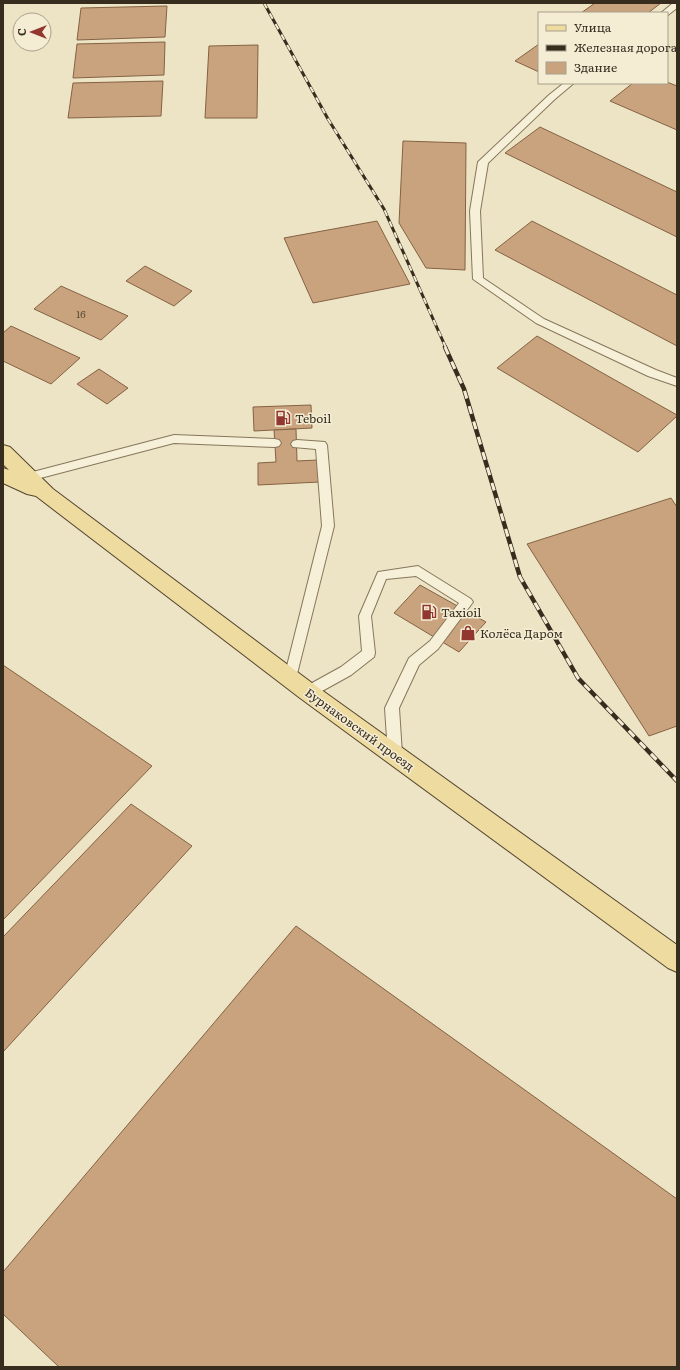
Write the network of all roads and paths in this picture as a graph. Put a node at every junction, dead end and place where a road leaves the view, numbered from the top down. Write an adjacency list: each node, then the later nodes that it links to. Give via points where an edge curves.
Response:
1 (677, 4): 2 (lane)
2 (666, 12)
3 (569, 84): 4 (lane, via 483,162 475,211 478,279 540,321)
4 (677, 382)
5 (275, 443): 9 (lane, via 174,439)
6 (296, 444): 11 (lane, via 321,445 328,526)
7 (3, 452): 9 (main road, Бурнаковский проезд)
8 (3, 475): 10 (main road, Бурнаковский проезд)
9 (29, 477): 10 (main road, Бурнаковский проезд)
10 (46, 494): 11 (main road, Бурнаковский проезд)
11 (290, 678): 12 (main road, Бурнаковский проезд)
12 (308, 692): 13 (main road, Бурнаковский проезд); 13 (lane, via 346,672 369,653 365,616 382,575 418,571 467,602 434,645 414,662 392,708)
13 (395, 754): 14 (main road, Бурнаковский проезд)
14 (677, 960)

